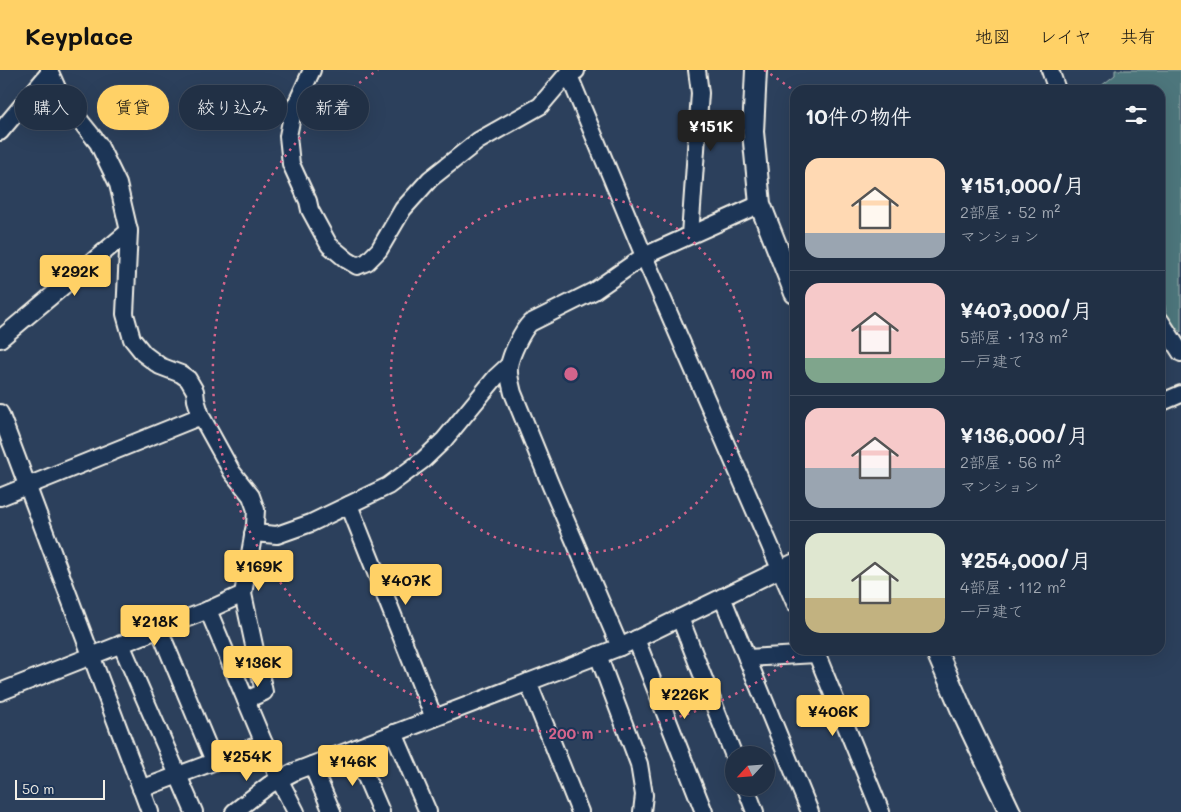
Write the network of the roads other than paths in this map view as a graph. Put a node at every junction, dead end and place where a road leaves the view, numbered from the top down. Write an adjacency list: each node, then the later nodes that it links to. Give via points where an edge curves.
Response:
1 (312, 70): 6 (street, via 293,111 288,136 291,164 329,245 357,266 367,262 379,250 403,209 430,179 478,142 540,106)
2 (697, 70): 11 (street, via 700,93)
3 (756, 70): 9 (main road, via 753,132)
4 (1050, 70): 7 (street)
5 (49, 71): 8 (street); 10 (street, via 62,97 98,143 118,184)
6 (573, 72): 12 (street)
7 (1055, 85)
8 (0, 132)
9 (760, 204): 11 (street); 13 (main road)
10 (129, 231): 15 (street); 21 (street, via 125,314 132,339 160,366 188,379 195,391)
11 (690, 235): 12 (street)
12 (644, 256): 17 (street, via 594,291 530,323 524,329); 26 (street)
13 (790, 280)
14 (1165, 328): 16 (street)
15 (0, 339)
16 (1181, 352)
17 (509, 365): 24 (street, via 423,460 388,486); 34 (street, via 513,394)
18 (1181, 394): 19 (street)
19 (1165, 402)
20 (0, 413): 22 (street)
21 (201, 416): 22 (street); 25 (street, via 232,472 251,496 256,510)
22 (27, 486): 23 (street); 39 (street)
23 (0, 497)
24 (349, 505): 25 (street, via 278,534); 44 (street)
25 (253, 533): 27 (street)
26 (788, 566): 28 (street)
27 (243, 594): 29 (street); 43 (street, via 264,692)
28 (722, 597): 30 (street); 40 (street)
29 (208, 610): 31 (street); 43 (street)
30 (680, 618): 32 (street); 47 (street)
31 (160, 629): 33 (street); 49 (street)
32 (636, 639): 34 (street); 64 (street)
33 (121, 644): 39 (street); 51 (street)
34 (620, 647): 36 (street)
35 (790, 654): 40 (street)
36 (598, 655): 41 (street); 63 (street, via 639,764 644,795)
37 (816, 655): 67 (street)
38 (938, 655): 68 (main road)
39 (91, 656): 42 (street); 53 (street)
40 (747, 658): 66 (street)
41 (528, 682): 44 (street); 62 (street)
42 (0, 692)
43 (246, 700): 46 (street)
44 (434, 718): 45 (street)
45 (394, 733): 48 (street); 61 (street)
46 (264, 742): 49 (street); 52 (street)
47 (730, 746)
48 (354, 749): 50 (street); 60 (street)
49 (214, 761): 51 (street)
50 (312, 765): 52 (street); 59 (street)
51 (178, 775): 53 (street); 56 (street)
52 (279, 779): 57 (street); 58 (street)
53 (141, 789): 55 (street)
54 (749, 796): 65 (street)
55 (150, 812)
56 (194, 812)
57 (234, 812)
58 (296, 812)
59 (332, 812)
60 (381, 812)
61 (428, 812)
62 (580, 812)
63 (642, 812)
64 (704, 812)
65 (755, 812)
66 (810, 812)
67 (881, 812)
68 (1010, 812)

